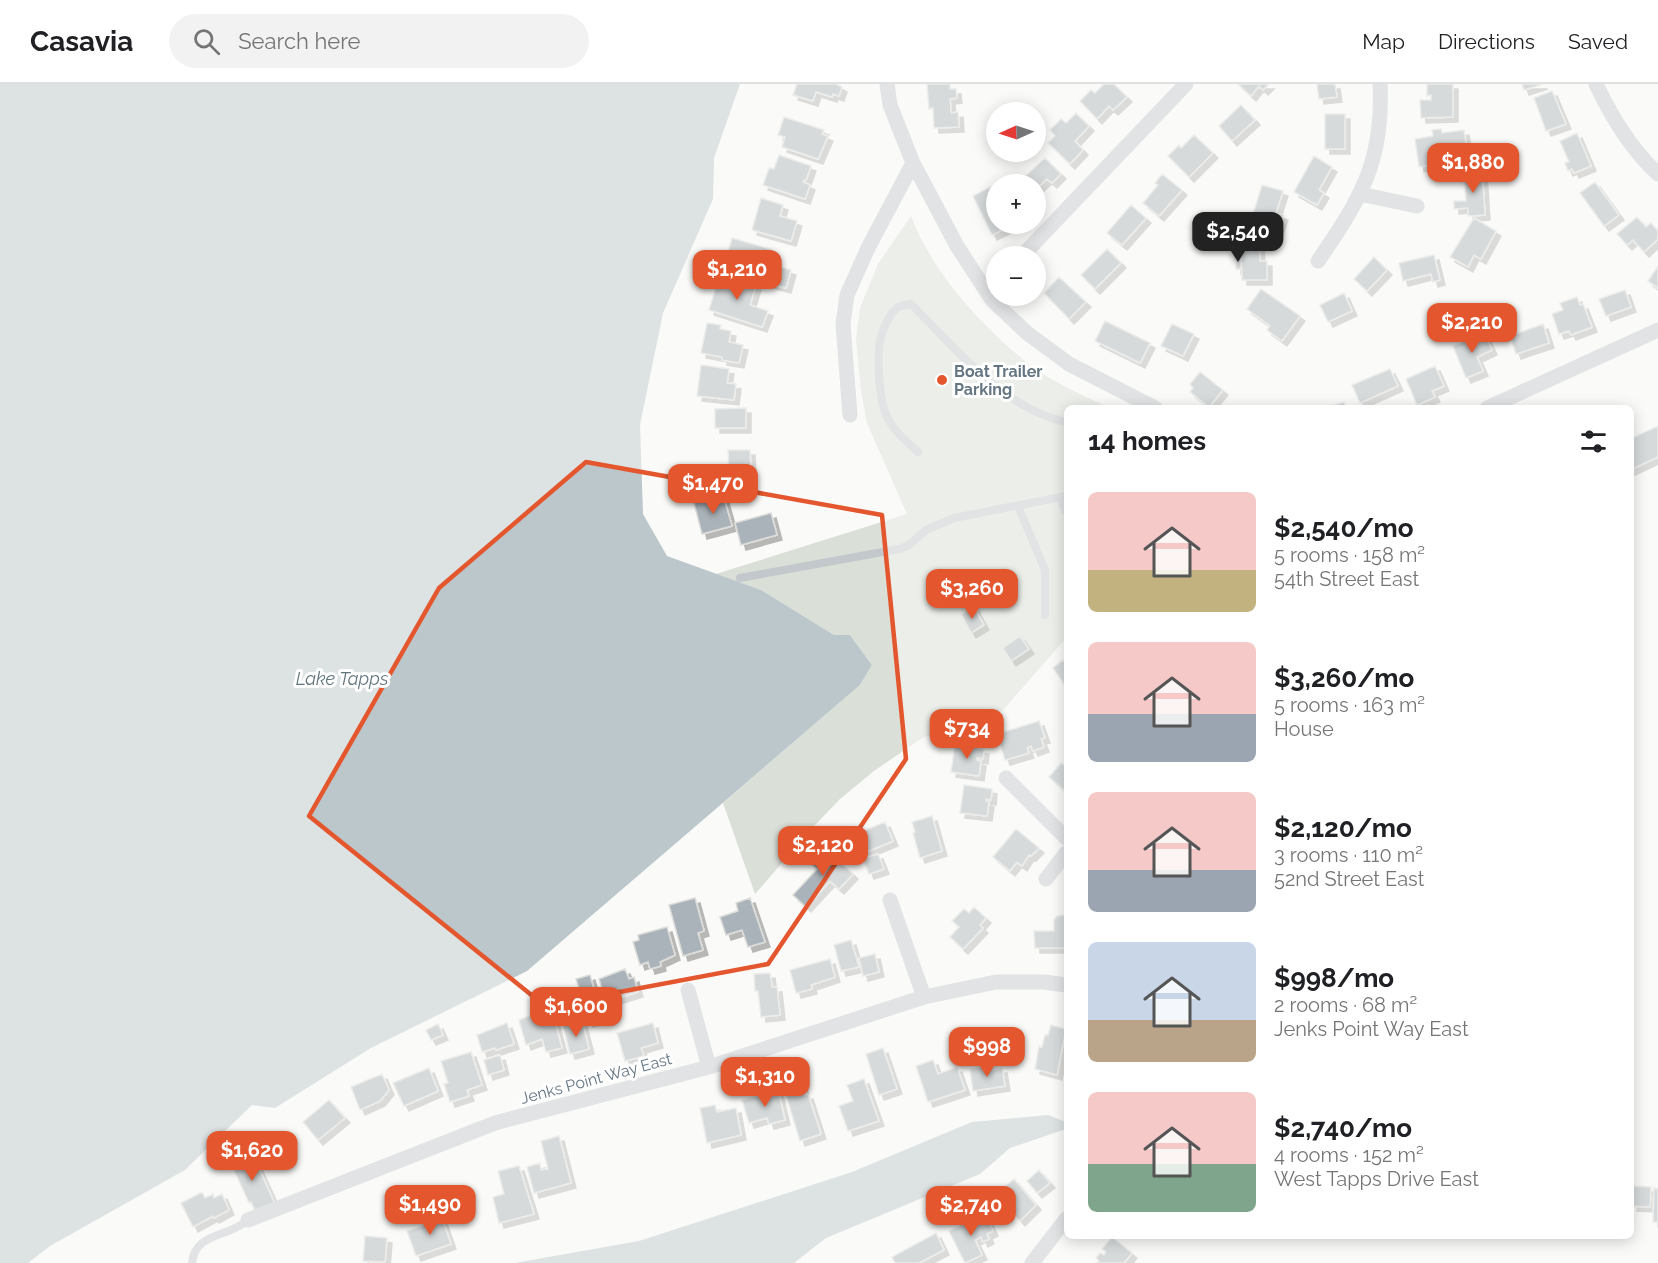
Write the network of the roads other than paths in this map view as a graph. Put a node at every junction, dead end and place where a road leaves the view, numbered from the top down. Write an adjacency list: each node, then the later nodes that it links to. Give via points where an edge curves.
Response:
1 (887, 84): 5 (street, via 890,105)
2 (1186, 84): 9 (street)
3 (1380, 84): 7 (street, via 1378,138)
4 (1596, 84): 6 (street, via 1640,155)
5 (913, 163): 11 (street, via 957,246); 16 (street, via 847,295 843,324)
6 (1658, 174)
7 (1360, 194): 8 (street); 10 (street)
8 (1417, 206)
9 (1032, 246)
10 (1318, 261)
11 (986, 280)
12 (998, 306): 14 (street, via 1069,363)
13 (1658, 330): 15 (street)
14 (1149, 405)
15 (1494, 405)
16 (850, 414)
17 (1064, 421): 18 (lane, via 1007,394 914,307 903,305 896,308 880,341 881,396 892,426)
18 (918, 452)
19 (1063, 496): 20 (lane)
20 (1018, 506): 21 (lane, via 940,523 899,549); 22 (lane, via 1045,570)
21 (740, 578)
22 (1045, 615)
23 (1006, 778): 24 (street)
24 (1064, 836)
25 (1064, 856): 26 (street)
26 (1046, 879)
27 (890, 900): 30 (street)
28 (1064, 985): 30 (street, Jenks Point Way East, via 996,982)
29 (688, 990): 31 (street)
30 (924, 997): 31 (street, Jenks Point Way East)
31 (710, 1067): 32 (street, Jenks Point Way East, via 495,1123)
32 (248, 1220): 34 (lane, via 239,1228 201,1242)
33 (1064, 1222): 35 (street)
34 (192, 1263)
35 (1032, 1263)

